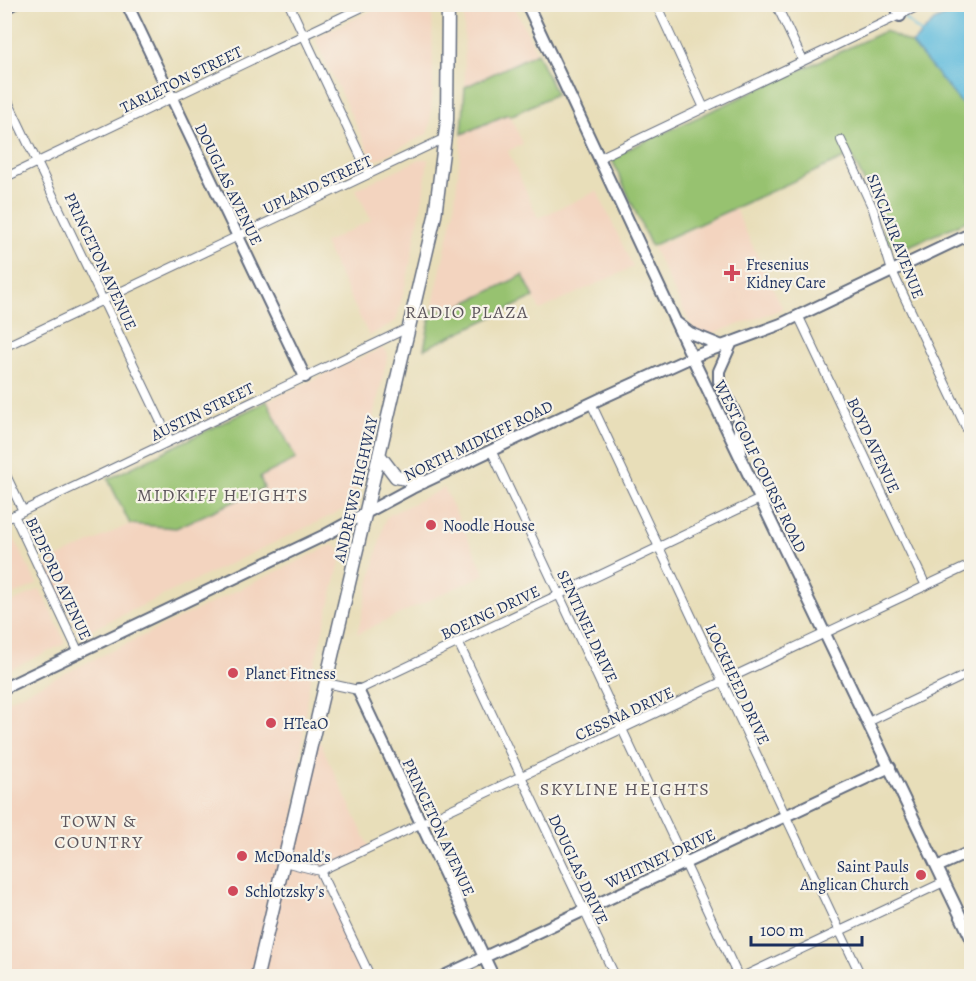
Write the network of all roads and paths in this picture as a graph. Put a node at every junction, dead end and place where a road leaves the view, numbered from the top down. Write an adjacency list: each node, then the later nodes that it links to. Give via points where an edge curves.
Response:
1 (14, 4): 11 (main road)
2 (127, 4): 16 (main road, DOUGLAS AVENUE)
3 (289, 4): 13 (street)
4 (369, 4): 13 (street, TARLETON STREET)
5 (527, 4): 20 (main road, WEST GOLF COURSE ROAD)
6 (656, 4): 17 (street)
7 (776, 4): 14 (street)
8 (895, 4): 12 (main road)
9 (923, 4): 12 (street)
10 (449, 7): 18 (main road, ANDREWS HIGHWAY)
11 (4, 9)
12 (900, 16): 14 (street)
13 (304, 36): 16 (street, TARLETON STREET); 22 (street)
14 (802, 61): 17 (street)
15 (4, 93): 21 (street, PRINCETON AVENUE)
16 (172, 99): 21 (street, TARLETON STREET); 25 (main road, DOUGLAS AVENUE)
17 (704, 108): 20 (street)
18 (445, 138): 22 (street, UPLAND STREET); 30 (main road, ANDREWS HIGHWAY, via 435,216)
19 (841, 140): 26 (street, SINCLAIR AVENUE, via 873,209)
20 (599, 158): 29 (main road, WEST GOLF COURSE ROAD)
21 (38, 163): 23 (street, TARLETON STREET); 27 (street, PRINCETON AVENUE)
22 (369, 174): 25 (street, UPLAND STREET)
23 (4, 178)
24 (972, 233): 26 (main road, NORTH MIDKIFF ROAD)
25 (238, 236): 27 (street, UPLAND STREET); 34 (main road, DOUGLAS AVENUE)
26 (892, 271): 28 (main road, NORTH MIDKIFF ROAD); 36 (street, SINCLAIR AVENUE)
27 (104, 300): 32 (street, UPLAND STREET); 37 (street, PRINCETON AVENUE)
28 (798, 315): 31 (main road, NORTH MIDKIFF ROAD); 50 (street, BOYD AVENUE)
29 (675, 320): 31 (main road, via 690,333); 33 (main road, WEST GOLF COURSE ROAD)
30 (410, 327): 34 (street, AUSTIN STREET); 39 (main road, ANDREWS HIGHWAY)
31 (727, 344): 33 (main road, NORTH MIDKIFF ROAD); 40 (main road, via 719,381 738,419)
32 (4, 347)
33 (692, 357): 35 (main road, NORTH MIDKIFF ROAD); 40 (main road, WEST GOLF COURSE ROAD)
34 (305, 377): 37 (street, AUSTIN STREET)
35 (591, 403): 38 (main road, NORTH MIDKIFF ROAD); 48 (street, LOCKHEED DRIVE)
36 (972, 440)
37 (170, 441): 44 (street, AUSTIN STREET)
38 (490, 450): 42 (main road, NORTH MIDKIFF ROAD); 51 (street, SENTINEL DRIVE)
39 (380, 456): 42 (main road, via 396,477); 45 (main road, ANDREWS HIGHWAY)
40 (742, 461): 43 (main road, WEST GOLF COURSE ROAD)
41 (4, 471): 44 (street, BEDFORD AVENUE)
42 (423, 482): 45 (main road, NORTH MIDKIFF ROAD)
43 (760, 499): 48 (street, BOEING DRIVE); 52 (main road, WEST GOLF COURSE ROAD)
44 (23, 511): 46 (street, AUSTIN STREET)
45 (366, 513): 54 (main road, NORTH MIDKIFF ROAD); 56 (main road, ANDREWS HIGHWAY)
46 (14, 515): 47 (street, AUSTIN STREET); 54 (street, BEDFORD AVENUE)
47 (4, 520)
48 (659, 547): 51 (street, BOEING DRIVE); 57 (street, LOCKHEED DRIVE)
49 (972, 564): 50 (street, CESSNA DRIVE)
50 (926, 586): 52 (street, CESSNA DRIVE)
51 (558, 595): 53 (street, BOEING DRIVE); 61 (street, SENTINEL DRIVE)
52 (825, 634): 57 (street, CESSNA DRIVE); 60 (main road, WEST GOLF COURSE ROAD)
53 (458, 642): 59 (street, BOEING DRIVE); 63 (street, DOUGLAS DRIVE)
54 (79, 652): 58 (main road, NORTH MIDKIFF ROAD)
55 (972, 672): 60 (street)
56 (326, 682): 59 (street); 67 (main road, ANDREWS HIGHWAY)
57 (722, 682): 61 (street, CESSNA DRIVE); 64 (street, LOCKHEED DRIVE)
58 (4, 688)
59 (358, 690): 65 (main road, PRINCETON AVENUE)
60 (868, 722): 62 (main road, WEST GOLF COURSE ROAD)
61 (621, 729): 63 (street, CESSNA DRIVE); 68 (street, SENTINEL DRIVE)
62 (890, 767): 64 (main road, WHITNEY DRIVE); 69 (main road, WEST GOLF COURSE ROAD)
63 (521, 776): 65 (street, CESSNA DRIVE); 72 (street, DOUGLAS DRIVE)
64 (785, 816): 68 (main road, WHITNEY DRIVE); 73 (street, LOCKHEED DRIVE)
65 (420, 824): 70 (street, CESSNA DRIVE); 75 (main road, PRINCETON AVENUE)
66 (972, 851): 69 (main road)
67 (284, 862): 70 (street); 76 (main road, ANDREWS HIGHWAY)
68 (684, 863): 72 (main road, WHITNEY DRIVE); 81 (street, SENTINEL DRIVE)
69 (937, 867): 71 (main road, WEST GOLF COURSE ROAD)
70 (320, 871): 77 (street)
71 (944, 882): 73 (street); 74 (main road, WEST GOLF COURSE ROAD)
72 (584, 911): 75 (main road, WHITNEY DRIVE); 80 (street, DOUGLAS DRIVE)
73 (839, 931): 82 (street); 83 (street, LOCKHEED DRIVE)
74 (972, 940)
75 (484, 958): 78 (main road, WHITNEY DRIVE); 79 (main road, PRINCETON AVENUE)
76 (257, 976)
77 (370, 976)
78 (444, 976)
79 (493, 976)
80 (615, 976)
81 (738, 976)
82 (744, 976)
83 (861, 976)

